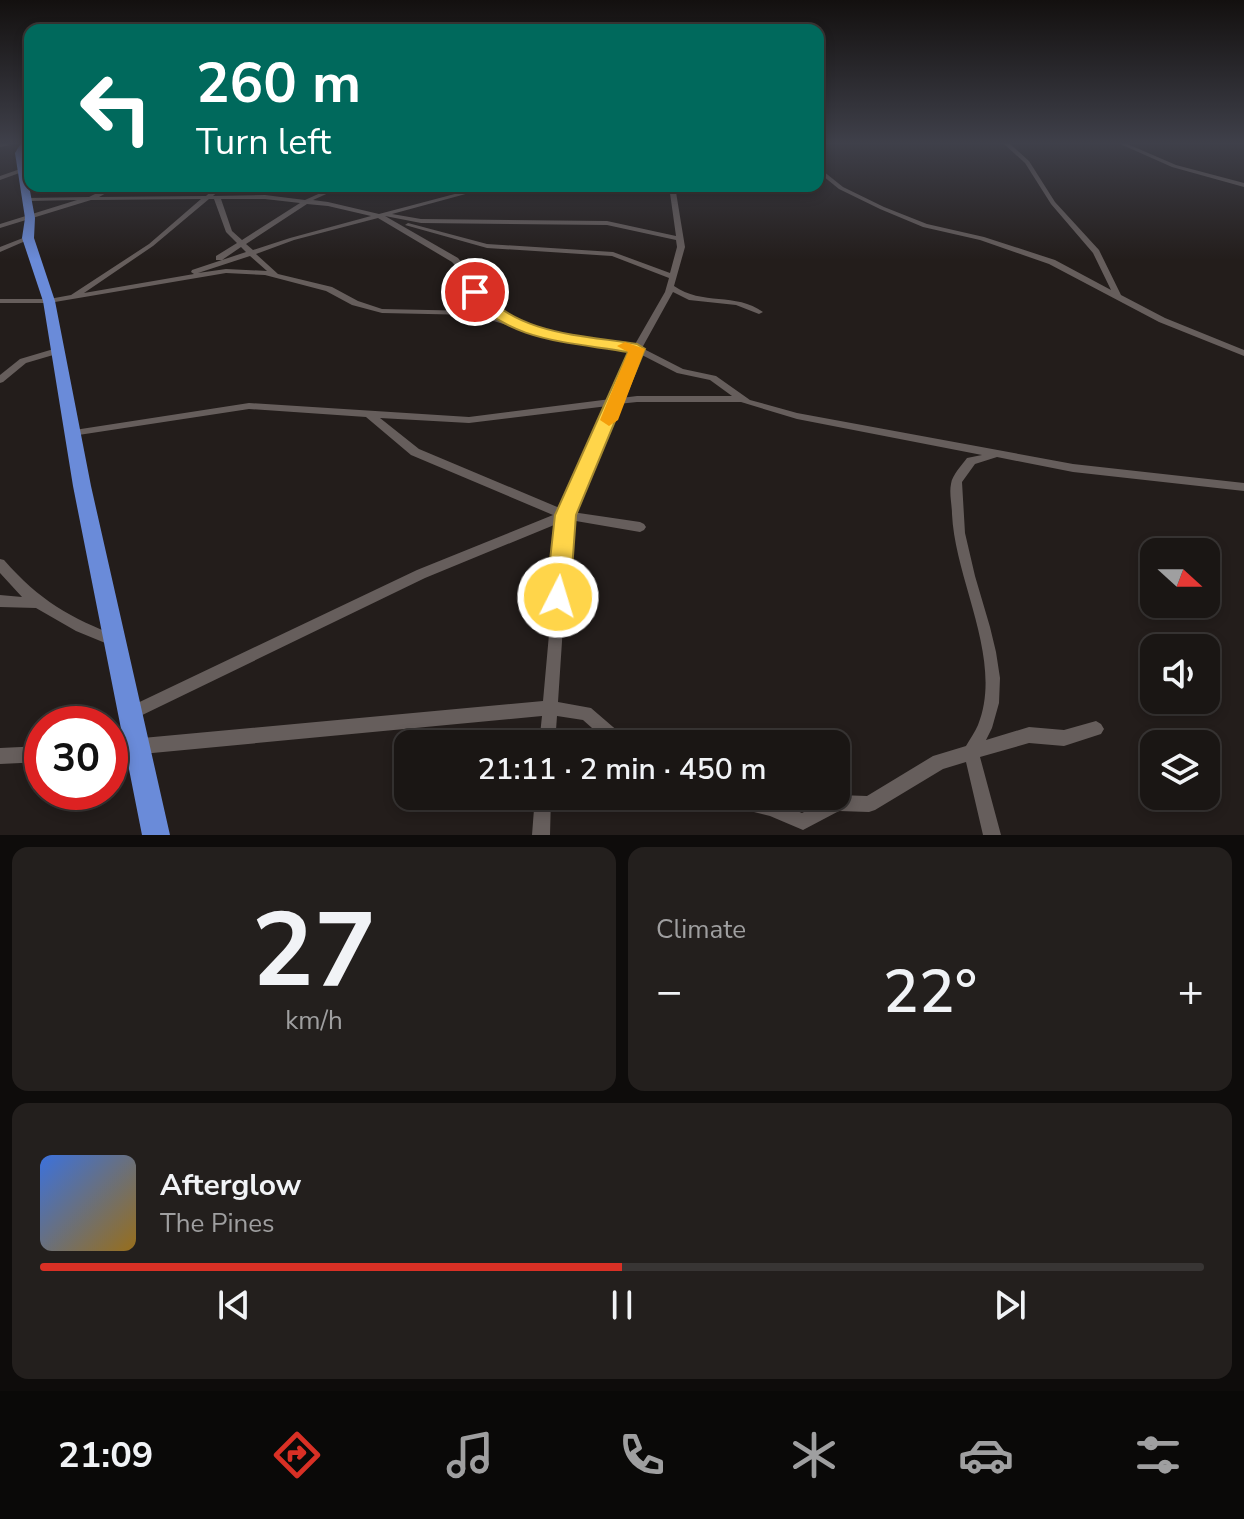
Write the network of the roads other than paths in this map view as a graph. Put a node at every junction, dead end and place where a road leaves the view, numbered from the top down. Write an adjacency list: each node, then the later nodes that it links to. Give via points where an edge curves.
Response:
1 (834, 182): 26 (street, via 913,221 1052,262)
2 (1040, 182): 26 (street, via 1096,252)
3 (27, 192): 11 (highway)
4 (104, 192): 12 (street)
5 (211, 192): 9 (street)
6 (327, 192): 13 (street)
7 (472, 192): 15 (street)
8 (673, 192): 18 (street)
9 (204, 198): 10 (street); 12 (street); 27 (street, via 151,245)
10 (217, 198): 13 (street); 19 (street, via 229,232)
11 (28, 199): 12 (street); 14 (highway)
12 (89, 199): 14 (street)
13 (307, 201): 15 (street); 19 (street)
14 (30, 218): 16 (street); 17 (highway)
15 (383, 219): 18 (street, via 607,223); 21 (street); 25 (street, via 487,246 613,254); 31 (street, via 455,260 490,311)
16 (0, 226)
17 (28, 238): 20 (street); 29 (highway)
18 (681, 239): 25 (street)
19 (243, 242): 21 (street); 22 (street)
20 (0, 250)
21 (252, 251): 22 (street); 23 (street)
22 (203, 268): 24 (street)
23 (275, 274): 24 (street, via 226,271); 31 (street, via 382,311 461,311)
24 (180, 279): 27 (street)
25 (672, 282): 30 (street, via 697,302 743,303); 32 (street)
26 (1117, 295): 34 (street, via 1186,332)
27 (73, 297): 29 (street)
28 (0, 301): 29 (street)
29 (50, 306): 33 (highway)
30 (759, 312)
31 (508, 322): 32 (street)
32 (637, 349): 36 (street, via 680,371 713,378); 37 (street)
33 (57, 351): 35 (street, via 23,361); 39 (highway)
34 (1244, 353)
35 (0, 380)
36 (741, 399): 37 (street); 40 (street, via 797,416)
37 (617, 402): 38 (street, via 469,420); 42 (street)
38 (369, 414): 39 (street, via 249,406); 42 (street, via 415,452)
39 (72, 433): 47 (highway)
40 (1006, 455): 41 (street, via 1124,476); 55 (street, via 976,458 963,467 956,482 961,546 995,679 989,719)
41 (1244, 487)
42 (565, 515): 43 (street); 48 (street); 49 (street, via 421,574)
43 (640, 527)
44 (0, 564): 46 (street)
45 (0, 601): 46 (street)
46 (35, 603): 47 (street, via 67,623)
47 (115, 641): 49 (highway)
48 (549, 708): 51 (street); 52 (street, via 586,713); 54 (street)
49 (130, 714): 54 (highway)
50 (1096, 729): 55 (street, via 1064,738 1029,735)
51 (548, 730)
52 (606, 730)
53 (128, 748): 54 (street)
54 (138, 748): 62 (highway)
55 (971, 752): 58 (street, via 939,762 869,804); 64 (street)
56 (24, 755): 57 (street)
57 (0, 756)
58 (850, 803)
59 (542, 810): 63 (street)
60 (775, 810): 61 (street, via 803,822)
61 (825, 810)
62 (156, 835)
63 (541, 835)
64 (992, 835)

